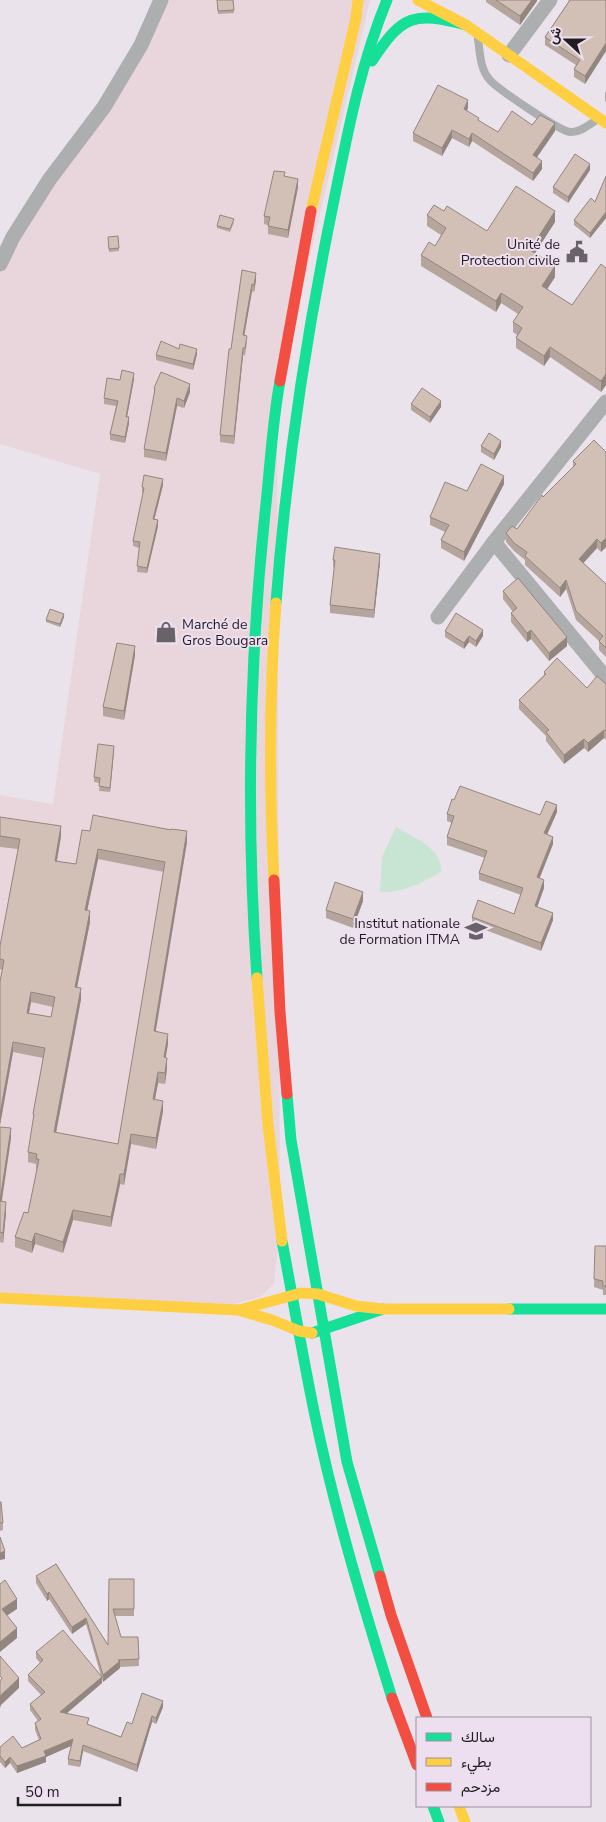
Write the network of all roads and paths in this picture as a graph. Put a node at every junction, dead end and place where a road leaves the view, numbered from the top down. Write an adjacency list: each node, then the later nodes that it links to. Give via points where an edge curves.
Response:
1 (161, 0): 12 (street, via 141,45 104,107 49,180)
2 (358, 0): 17 (main road, via 307,228 277,398 252,680 250,767 255,956 268,1125 280,1228)
3 (387, 0): 10 (main road, via 376,24)
4 (418, 0): 7 (main road)
5 (443, 0): 7 (main road)
6 (550, 0): 9 (street)
7 (466, 25): 8 (main road); 10 (main road, via 426,17 402,25 385,40)
8 (477, 33): 9 (main road); 11 (lane, via 481,61 488,79 525,106 570,132)
9 (509, 55): 11 (main road)
10 (361, 79): 18 (main road, via 316,286 302,371 281,534 273,642 272,847 280,1012 291,1140)
11 (603, 121)
12 (0, 264)
13 (606, 402): 14 (street)
14 (494, 542): 15 (street); 16 (street)
15 (438, 616)
16 (606, 678)
17 (293, 1294): 18 (main road); 22 (main road); 24 (main road)
18 (318, 1294): 20 (main road, via 356,1306); 23 (main road)
19 (0, 1298): 22 (main road)
20 (383, 1309): 21 (main road); 23 (main road)
21 (606, 1309)
22 (238, 1310): 24 (main road)
23 (324, 1329): 24 (main road, via 312,1333); 25 (main road, via 347,1462 391,1615)
24 (299, 1331): 26 (main road, via 333,1494 363,1606)
25 (427, 1717)
26 (416, 1762)
27 (433, 1807): 29 (main road)
28 (459, 1807): 30 (main road)
29 (439, 1822)
30 (465, 1822)

